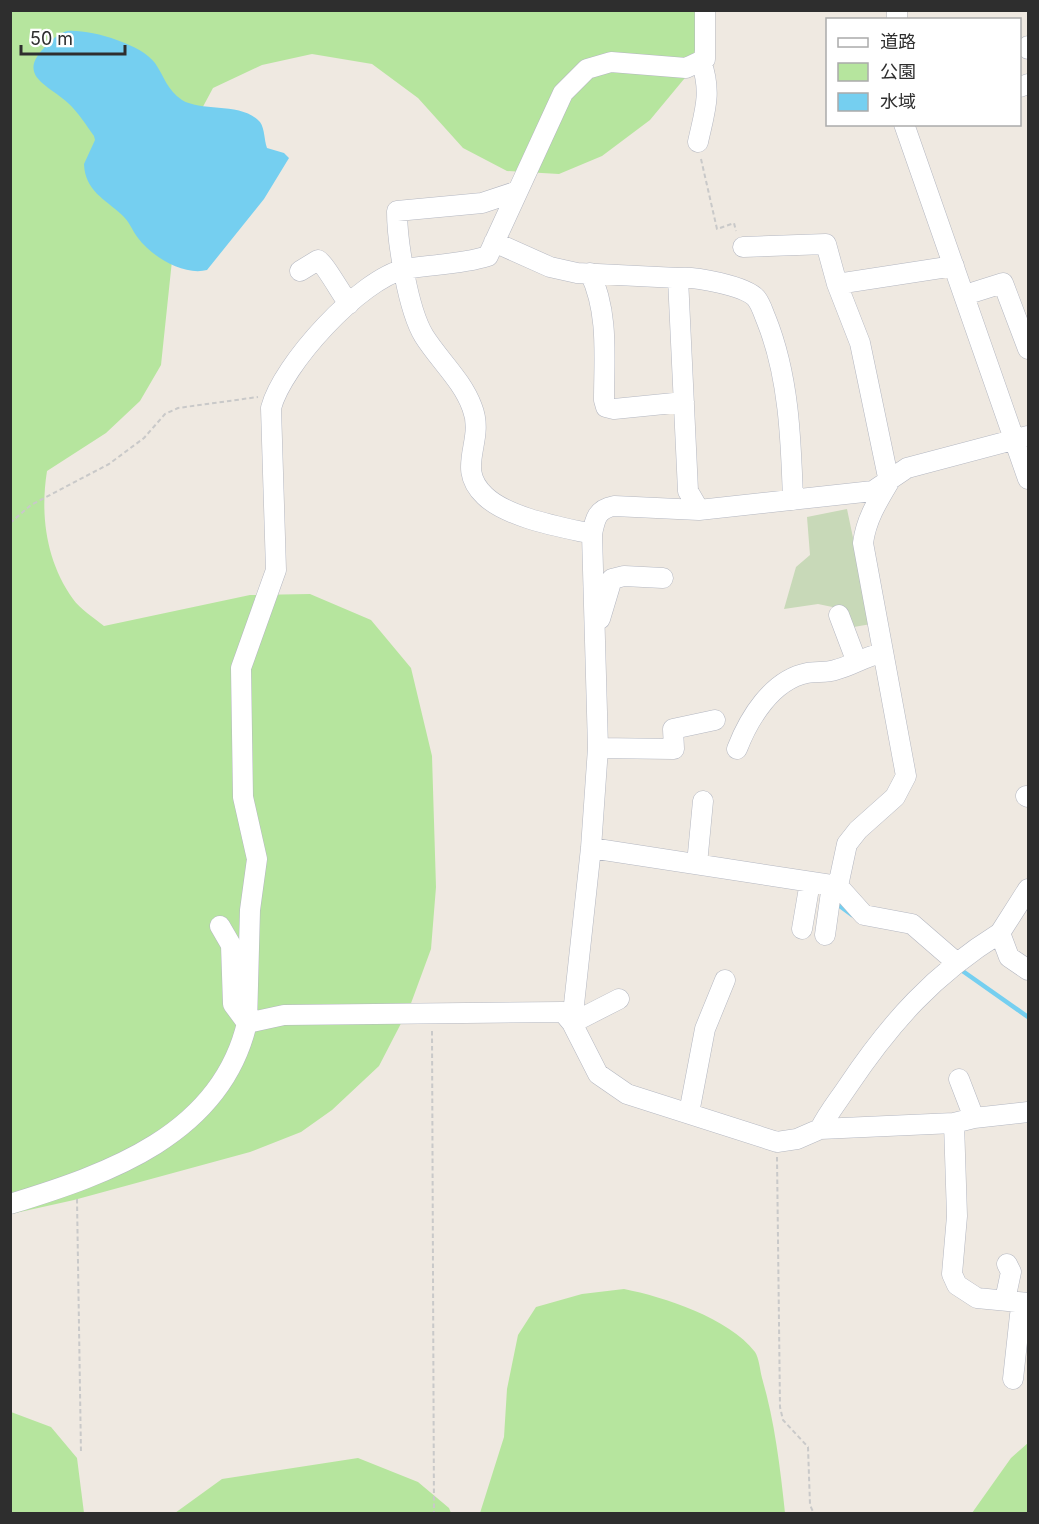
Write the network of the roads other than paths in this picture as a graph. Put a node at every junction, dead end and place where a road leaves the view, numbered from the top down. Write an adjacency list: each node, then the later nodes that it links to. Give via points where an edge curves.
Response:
1 (705, 10): 2 (street, via 705,59)
2 (701, 61): 4 (street, via 708,106); 5 (street, via 686,68 611,62 587,69 563,93)
3 (905, 126): 8 (street)
4 (699, 142)
5 (518, 191): 6 (street); 9 (street, via 482,203 397,211)
6 (494, 242): 9 (street, via 488,256 466,263); 11 (street, via 550,267)
7 (743, 247): 13 (street, via 826,244)
8 (954, 266): 13 (street); 14 (street)
9 (404, 269): 15 (street, via 379,280); 23 (street, via 423,334 468,394 474,411 477,430 470,459 472,481 487,498 507,510)
10 (300, 271): 15 (street, via 318,260 324,263)
11 (590, 273): 12 (street); 17 (street, via 605,333 606,407)
12 (678, 278): 17 (street); 21 (street, via 704,279 750,292 758,300 778,349)
13 (837, 284): 20 (street, via 860,342)
14 (965, 295): 16 (street, via 1003,283); 18 (street)
15 (349, 304): 46 (street, via 323,328 281,384 271,408 276,570 242,668 243,797 257,859 250,910)
16 (1029, 350)
17 (684, 402): 22 (street, via 688,492)
18 (1022, 437): 19 (street); 20 (street, via 907,468)
19 (1029, 479)
20 (889, 482): 21 (street, via 873,491); 27 (street, via 864,529 863,543)
21 (793, 500): 22 (street)
22 (699, 510): 23 (street, via 603,508 595,517)
23 (592, 534): 26 (street)
24 (663, 578): 26 (street, via 612,579)
25 (839, 615): 28 (street)
26 (594, 631): 30 (street)
27 (883, 653): 28 (street); 36 (street, via 906,776 895,797 847,844)
28 (856, 660): 31 (street, via 836,670 806,673 768,697 753,715)
29 (715, 720): 30 (street, via 673,729 674,748)
30 (598, 748): 33 (street)
31 (737, 749)
32 (703, 801): 34 (street)
33 (591, 848): 34 (street); 47 (street)
34 (697, 864): 35 (street)
35 (810, 882): 36 (street); 39 (street)
36 (835, 886): 41 (street); 42 (street, via 864,915 912,924)
37 (1029, 889): 40 (street)
38 (220, 926): 46 (street, via 231,945 233,1004)
39 (802, 929)
40 (1000, 933): 42 (street); 43 (street, via 1010,957)
41 (825, 935)
42 (957, 963): 53 (street, via 934,980 895,1022)
43 (1029, 970)
44 (725, 980): 50 (street, via 705,1029)
45 (619, 999): 47 (street)
46 (247, 1023): 47 (street, via 284,1015 563,1012); 54 (street, via 231,1068 196,1115 144,1153 77,1184)
47 (572, 1023): 50 (street, via 598,1074 609,1083 627,1094)
48 (959, 1079): 51 (street)
49 (1029, 1112): 51 (street)
50 (689, 1113): 53 (street, via 777,1142 798,1139)
51 (974, 1118): 52 (street)
52 (954, 1123): 53 (street); 56 (street, via 957,1216 952,1274 957,1285 977,1298)
53 (820, 1129)
54 (10, 1204)
55 (1007, 1264): 56 (street, via 1011,1272)
56 (1005, 1300): 57 (street)
57 (1029, 1303)
58 (1029, 1309): 59 (street, via 1020,1315)
59 (1013, 1379)

